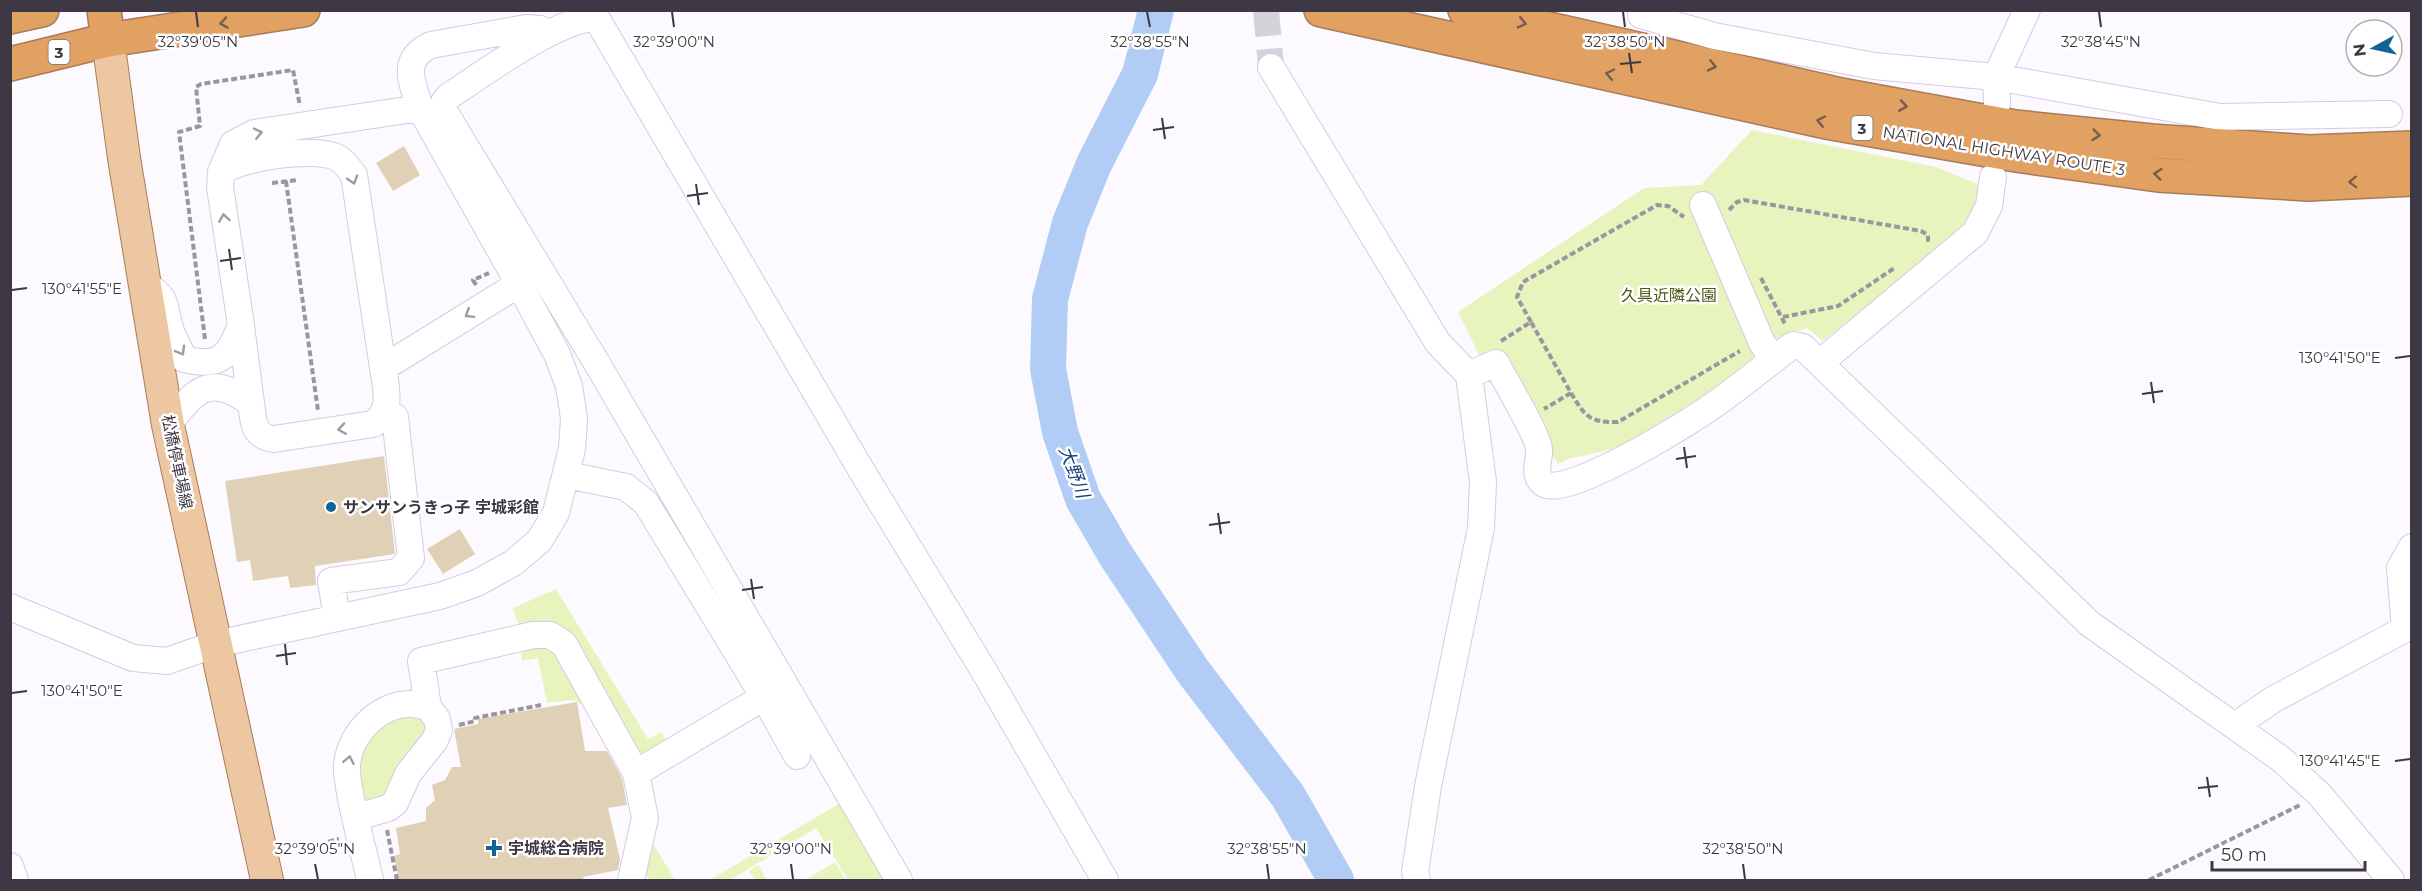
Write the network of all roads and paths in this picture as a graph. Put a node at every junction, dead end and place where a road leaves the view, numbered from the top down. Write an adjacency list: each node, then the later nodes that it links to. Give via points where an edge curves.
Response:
1 (42, 10): 8 (highway)
2 (303, 10): 9 (highway, one-way to 9)
3 (1321, 10): 20 (highway, NATIONAL HIGHWAY ROUTE 3 / 3, one-way to 3, via 2308,184 2181,176 2016,155 1826,122)
4 (1465, 10): 17 (highway, NATIONAL HIGHWAY ROUTE 3 / 3, one-way to 17, via 1841,95 2015,127 2309,152)
5 (1641, 10): 13 (street, via 1641,15 1714,36 1874,66)
6 (2027, 10): 13 (street)
7 (586, 14): 10 (street); 68 (street, via 597,19)
8 (10, 17)
9 (106, 25): 11 (highway, 3); 31 (main road, 松橋停車場線)
10 (549, 33): 15 (street, via 526,28 431,45 418,51 411,64 411,79); 67 (street, via 449,96 444,111 598,365)
11 (10, 64)
12 (1271, 66): 41 (street, via 1438,343)
13 (1996, 77): 14 (street); 16 (street, via 2220,117)
14 (1997, 102)
15 (420, 108): 18 (street, one-way to 15, via 233,144 254,133); 30 (street)
16 (2389, 114)
17 (2412, 148)
18 (221, 172): 35 (street, one-way to 18); 40 (street, one-way to 40, via 254,159 309,154 327,154 346,165 354,175)
19 (1993, 177): 39 (street, via 1989,206 1975,233)
20 (2412, 179)
21 (298, 180): 22 (path)
22 (286, 181): 23 (path); 45 (path)
23 (272, 183)
24 (1698, 214): 34 (path, via 1657,205 1522,282 1517,297); 38 (street, via 1762,343)
25 (1728, 219): 26 (path, via 1730,208 1744,200 1921,231 1928,235)
26 (1928, 245)
27 (1901, 264): 33 (path, via 1838,306)
28 (1755, 268): 33 (path)
29 (492, 269): 32 (path, via 473,280)
30 (519, 284): 40 (street, one-way to 40); 48 (street, via 557,354 569,386 574,418)
31 (145, 285): 35 (street, one-way to 35, via 160,293 166,302 170,329 184,359 207,364 225,356); 47 (main road, 松橋停車場線)
32 (479, 290)
33 (1783, 317): 38 (path)
34 (1531, 322): 36 (path); 42 (path)
35 (241, 325): 43 (street)
36 (1504, 339)
37 (1742, 347): 42 (path, via 1739,353 1618,422 1600,423 1584,414)
38 (1783, 352): 39 (street, via 1803,347); 41 (street, via 1695,418 1581,480 1560,487 1548,487 1541,482 1537,473 1539,448 1496,363)
39 (1821, 362): 57 (street, via 2090,624)
40 (383, 368): 43 (street, one-way to 43, via 387,406 383,417 373,424 262,438 255,430)
41 (1469, 375): 69 (street, via 1484,482 1481,528 1428,786)
42 (1571, 393): 44 (path)
43 (251, 403): 47 (street, via 226,389 197,391)
44 (1547, 407)
45 (318, 415)
46 (395, 417): 51 (street, via 411,558 399,572 332,581)
47 (168, 425): 52 (main road, 松橋停車場線)
48 (567, 475): 51 (street, via 556,513 539,541 513,563 477,583 440,596); 53 (street, via 626,487 646,503)
49 (2412, 547): 57 (street, via 2400,568 2405,629 2274,699)
50 (10, 608): 52 (street, via 133,658 167,662)
51 (337, 618): 52 (street)
52 (216, 644): 64 (main road, 松橋停車場線)
53 (764, 697): 58 (street); 59 (street)
54 (541, 705): 56 (path)
55 (428, 707): 59 (street, via 421,661 533,635 550,635 564,644); 61 (street, via 439,730 408,774 395,803); 61 (street, one-way to 55, via 347,769 352,746 370,718 389,708 410,704)
56 (452, 726)
57 (2236, 726): 60 (street, via 2281,759)
58 (797, 756)
59 (636, 773): 66 (street, via 645,818)
60 (2320, 795): 70 (path); 71 (street)
61 (357, 817): 65 (street)
62 (10, 867): 63 (street)
63 (15, 880)
64 (267, 880)
65 (370, 880)
66 (631, 880)
67 (899, 880)
68 (1105, 880)
69 (1416, 880)
70 (2149, 880)
71 (2391, 880)

